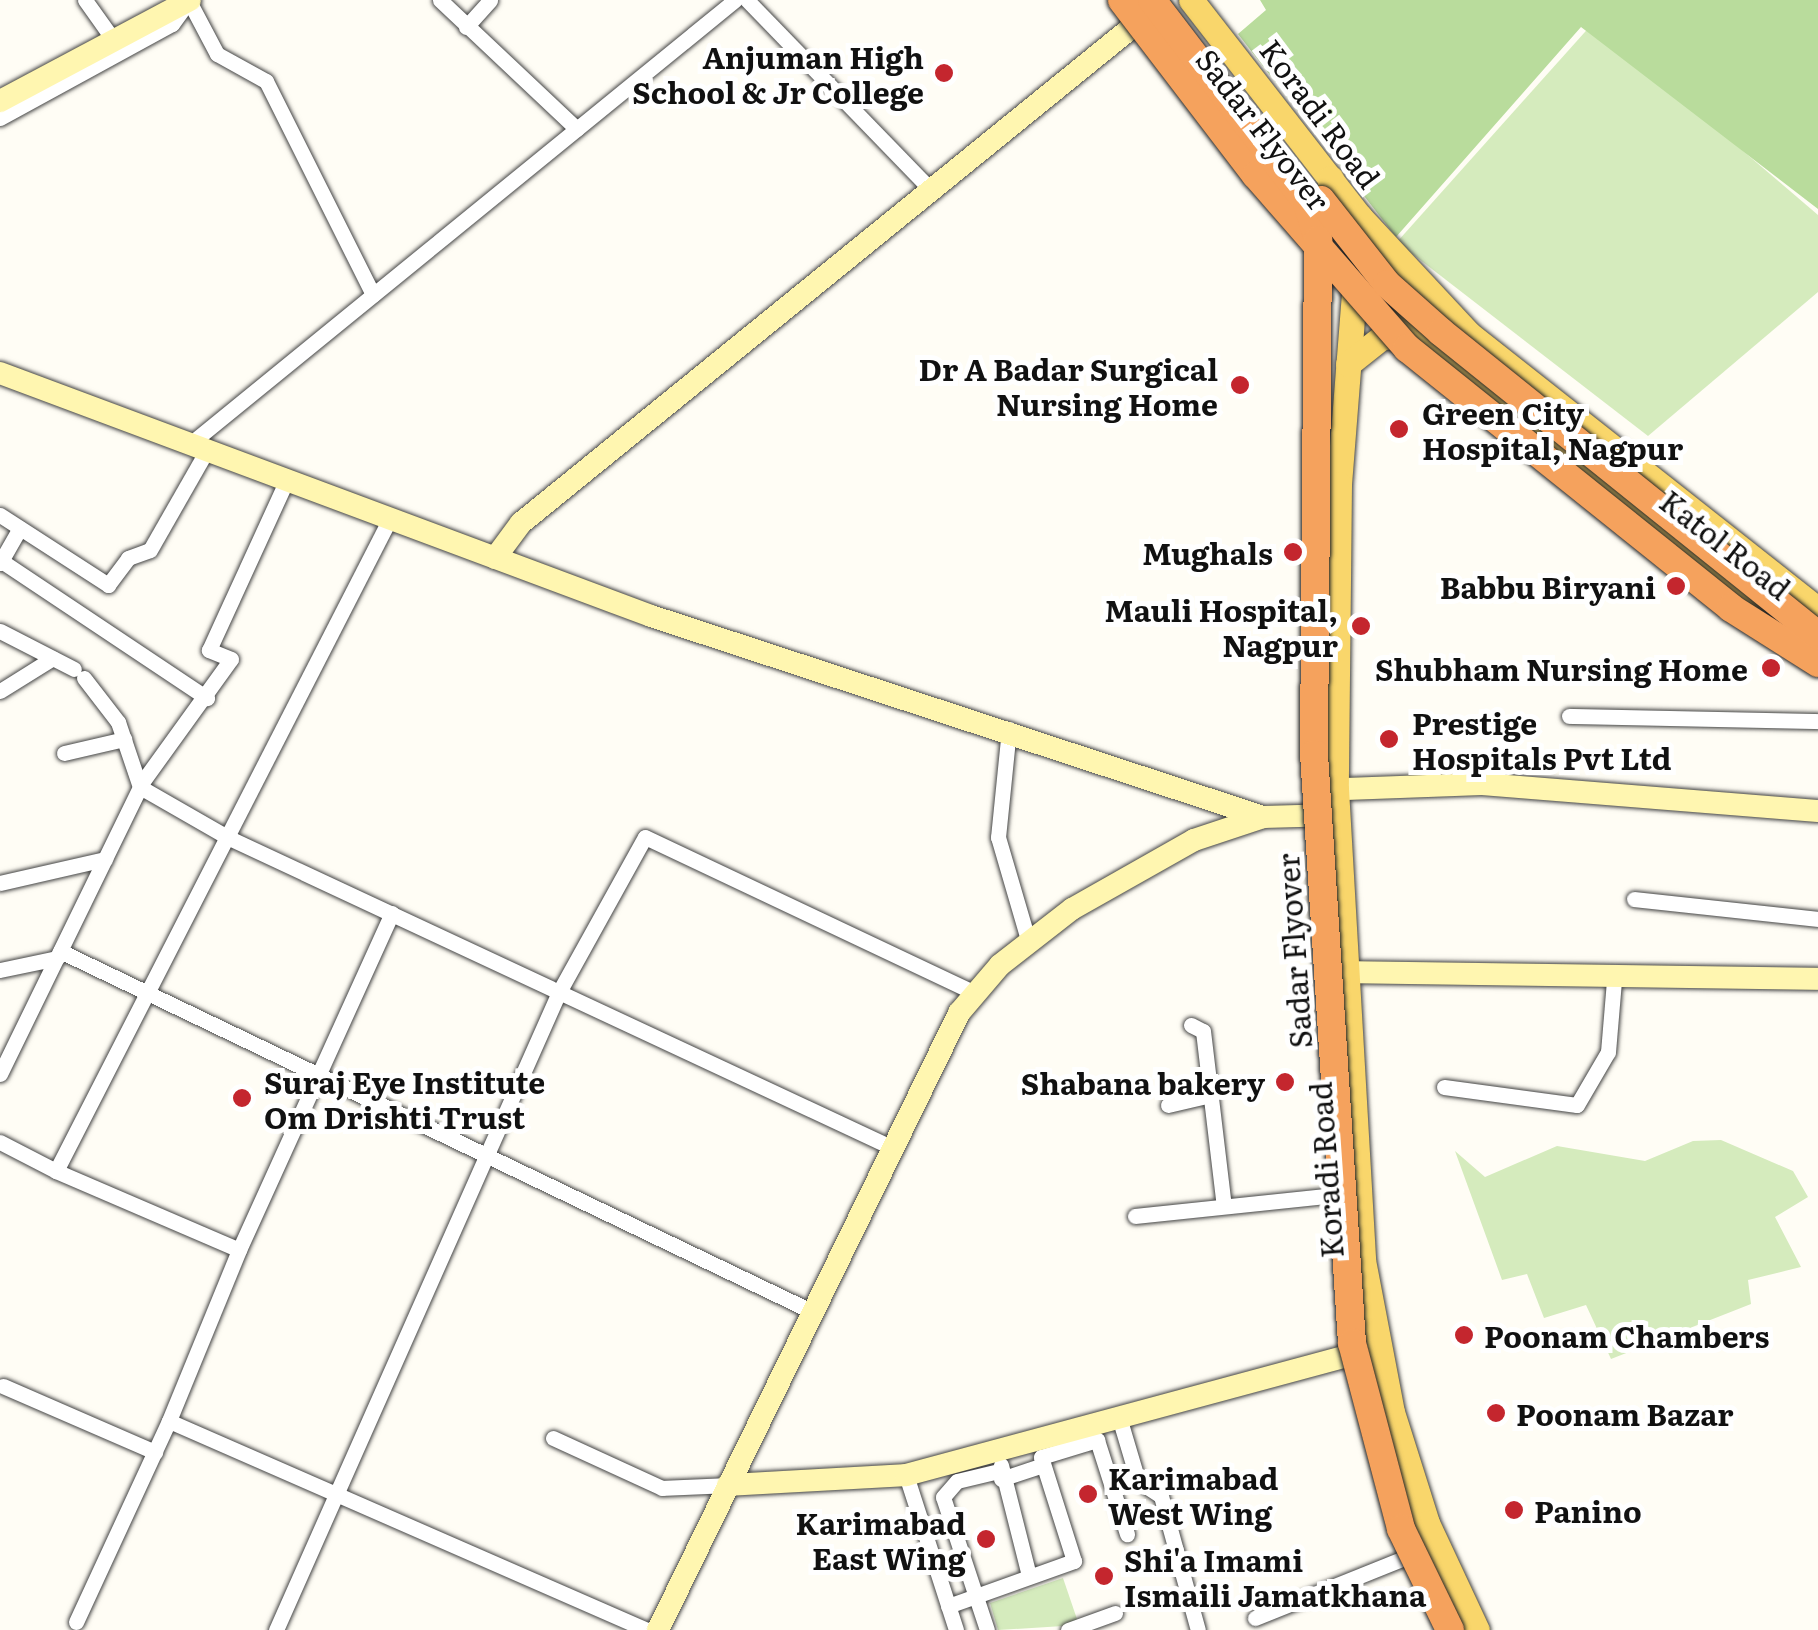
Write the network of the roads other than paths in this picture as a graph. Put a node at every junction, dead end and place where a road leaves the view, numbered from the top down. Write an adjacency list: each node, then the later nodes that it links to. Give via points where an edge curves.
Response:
1 (85, 0): 10 (street)
2 (190, 0): 10 (street); 12 (street, via 172,24); 20 (street, via 217,54 266,80)
3 (440, 0): 9 (street)
4 (490, 0): 9 (street)
5 (735, 0): 13 (street)
6 (746, 0): 15 (street)
7 (1191, 0): 14 (main road, Koradi Road)
8 (1144, 3): 15 (street); 17 (main road, Katol Road); 35 (highway, Sadar Flyover, bridge, via 1256,175 1407,348 1731,608); 101 (highway, Sadar Flyover, bridge, via 1308,203 1318,240 1314,754 1352,1343 1401,1529)
9 (466, 27): 13 (street)
10 (115, 42): 11 (street)
11 (0, 101)
12 (0, 118)
13 (576, 130): 20 (street)
14 (1326, 189): 16 (main road, Koradi Road); 17 (main road, Koradi Road); 33 (highway, Sadar Flyover, bridge, via 1387,284); 101 (highway, Sadar Flyover, bridge, via 1331,307 1322,741 1359,1330)
15 (930, 190): 29 (street, via 521,522)
16 (1360, 217): 18 (main road, Koradi Road); 19 (main road, Koradi Road)
17 (1324, 237): 19 (main road, Katol Road); 44 (main road, Koradi Road)
18 (1402, 264): 31 (main road, Katol Road, via 1469,334)
19 (1360, 275): 21 (main road, Katol Road); 22 (main road, Koradi Road)
20 (373, 295): 24 (street)
21 (1418, 334): 22 (main road, via 1382,337); 35 (main road, Katol Road)
22 (1348, 364): 45 (main road, Koradi Road)
23 (0, 373): 24 (street)
24 (198, 447): 25 (street); 28 (street, via 150,550 128,558 108,585)
25 (287, 480): 27 (street); 37 (street, via 209,650 231,658)
26 (0, 515): 28 (street)
27 (392, 517): 29 (street); 48 (street)
28 (20, 528): 30 (street)
29 (495, 558): 40 (street)
30 (0, 562): 37 (street)
31 (1818, 610)
32 (0, 631): 34 (street)
33 (1818, 635)
34 (53, 658): 36 (street); 41 (street, via 79,674)
35 (1818, 662)
36 (0, 690)
37 (208, 698): 43 (street)
38 (1569, 716): 39 (street)
39 (1818, 721)
40 (1009, 730): 47 (street); 54 (street, via 998,837)
41 (124, 739): 42 (street); 43 (street)
42 (64, 753)
43 (140, 787): 48 (street); 49 (street)
44 (1306, 802): 45 (street); 47 (street); 58 (main road, Koradi Road)
45 (1336, 802): 46 (street, via 1482,784); 57 (main road, Koradi Road)
46 (1818, 811)
47 (1263, 817): 54 (street, via 1194,840)
48 (226, 836): 52 (street); 63 (street)
49 (105, 860): 50 (street); 55 (street)
50 (0, 883)
51 (1634, 898): 53 (street)
52 (392, 914): 61 (street); 68 (street)
53 (1818, 919)
54 (1028, 943): 62 (street)
55 (58, 954): 56 (street); 63 (street); 65 (street)
56 (0, 970)
57 (1344, 972): 58 (street); 60 (street); 109 (main road, Koradi Road, via 1374,1345 1427,1523)
58 (1316, 973): 76 (main road, Koradi Road)
59 (1818, 979): 60 (street)
60 (1614, 981): 69 (street, via 1608,1052 1577,1105)
61 (559, 992): 62 (street, via 644,836); 73 (street); 74 (street)
62 (975, 994): 73 (street)
63 (145, 996): 68 (street); 75 (street)
64 (1191, 1026): 70 (street, via 1203,1031)
65 (17, 1039): 66 (street); 67 (street)
66 (0, 1042)
67 (0, 1074)
68 (317, 1078): 74 (street); 79 (street)
69 (1444, 1087)
70 (1211, 1096): 71 (street); 77 (street)
71 (1168, 1105)
72 (0, 1142): 75 (street)
73 (893, 1148): 80 (street)
74 (484, 1158): 80 (street); 92 (street)
75 (56, 1171): 79 (street)
76 (1335, 1195): 77 (street); 81 (main road, Koradi Road)
77 (1224, 1206): 78 (street)
78 (1135, 1216)
79 (238, 1250): 84 (street)
80 (812, 1312): 91 (street)
81 (1346, 1356): 83 (street); 94 (main road, Koradi Road)
82 (3, 1386): 87 (street)
83 (1119, 1417): 86 (street); 108 (street, via 1138,1481 1161,1496)
84 (170, 1421): 87 (street); 92 (street)
85 (553, 1438): 91 (street, via 662,1488)
86 (1009, 1446): 88 (street); 89 (street); 90 (street)
87 (155, 1452): 100 (street)
88 (1042, 1461): 90 (street); 93 (street, via 1097,1440); 95 (street, via 1074,1560)
89 (906, 1474): 91 (street); 97 (street)
90 (1000, 1475): 95 (street); 96 (street, via 957,1480 943,1496)
91 (728, 1484): 104 (street)
92 (332, 1492): 102 (street); 103 (street)
93 (1127, 1534)
94 (1402, 1559): 99 (street); 101 (main road, Koradi Road)
95 (1030, 1576): 96 (street)
96 (976, 1596): 97 (street); 106 (street)
97 (948, 1606): 105 (street)
98 (1115, 1613): 107 (street)
99 (1255, 1618)
100 (76, 1622)
101 (1442, 1629)
102 (276, 1630)
103 (647, 1630)
104 (658, 1630)
105 (956, 1630)
106 (988, 1630)
107 (1068, 1630)
108 (1198, 1630)
109 (1477, 1630)

